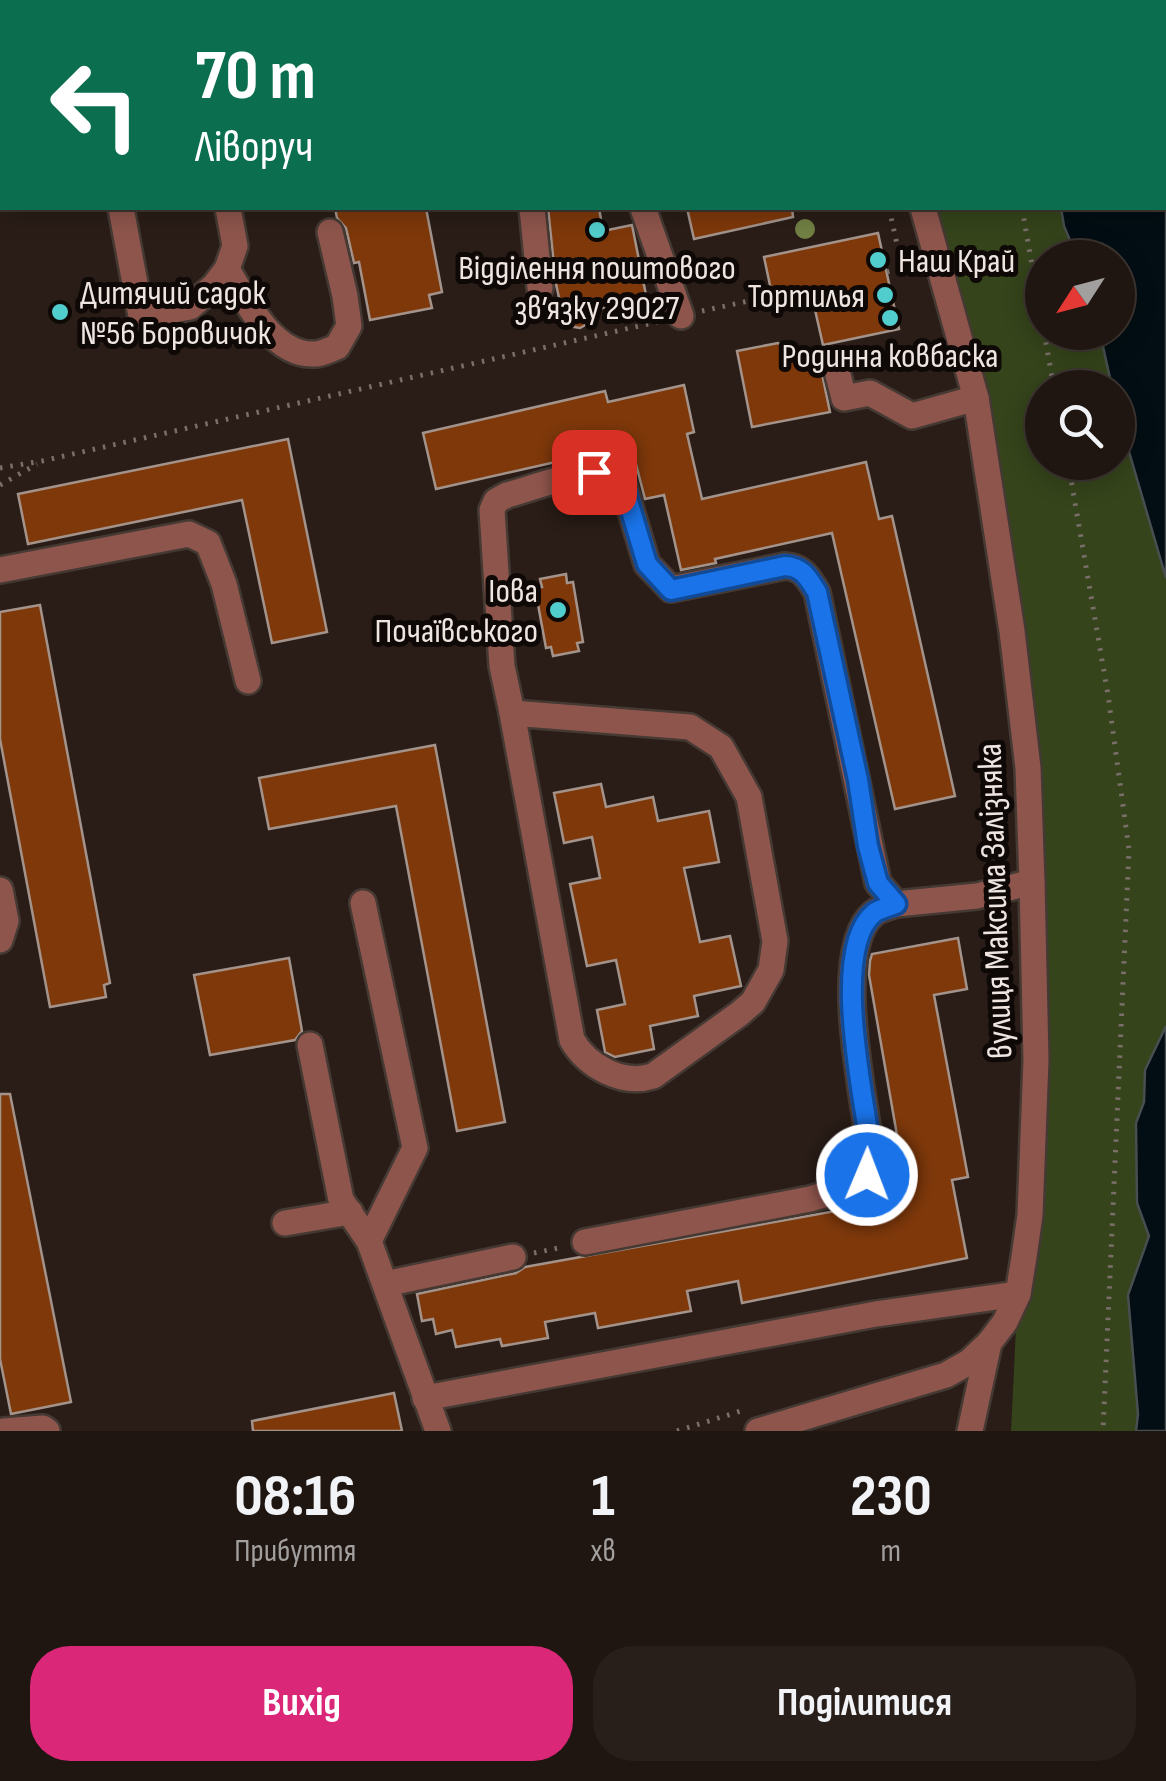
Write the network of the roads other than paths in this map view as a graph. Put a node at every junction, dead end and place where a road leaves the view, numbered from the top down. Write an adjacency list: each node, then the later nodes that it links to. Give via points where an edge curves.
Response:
1 (121, 210): 7 (street, via 142,316 190,307)
2 (228, 210): 7 (street, via 235,246)
3 (532, 210): 8 (street)
4 (644, 210): 9 (street)
5 (924, 210): 11 (street, вулиця Максима Залізняка)
6 (330, 232): 7 (street, via 348,326 338,346 314,354 292,350 261,326)
7 (227, 270)
8 (540, 288)
9 (680, 316)
10 (838, 375): 11 (street, via 844,398 870,392 912,416)
11 (976, 398): 15 (street, вулиця Максима Залізняка, via 1028,768)
12 (0, 570): 13 (street, via 189,534 208,543)
13 (248, 681)
14 (512, 714): 14 (street, via 572,1040 588,1062 606,1071 642,1080 653,1076 739,1014 771,970 775,942 749,797 721,747 690,727); 18 (street, via 502,666 492,510 507,495 594,472 614,476 623,484 647,564 671,590 785,566 808,576 817,592 878,883)
15 (1032, 882): 18 (street, via 978,896); 27 (street, вулиця Максима Залізняка, via 1034,1148)
16 (0, 890): 19 (street, via 6,921)
17 (363, 903): 23 (street, via 414,1148)
18 (896, 904): 24 (street, via 874,912 858,936 850,976 871,1151 867,1175 810,1199)
19 (0, 940)
20 (310, 1045): 21 (street, via 341,1200)
21 (350, 1212): 22 (street); 23 (street)
22 (285, 1223)
23 (368, 1240): 26 (street)
24 (585, 1242)
25 (513, 1257): 26 (street)
26 (385, 1284): 29 (street)
27 (1018, 1294): 28 (street, вулиця Максима Залізняка); 29 (street)
28 (989, 1343): 33 (street, вулиця Максима Залізняка, via 946,1375); 34 (street)
29 (425, 1398): 32 (street)
30 (4, 1431): 31 (street)
31 (47, 1431)
32 (438, 1431)
33 (758, 1431)
34 (970, 1431)

